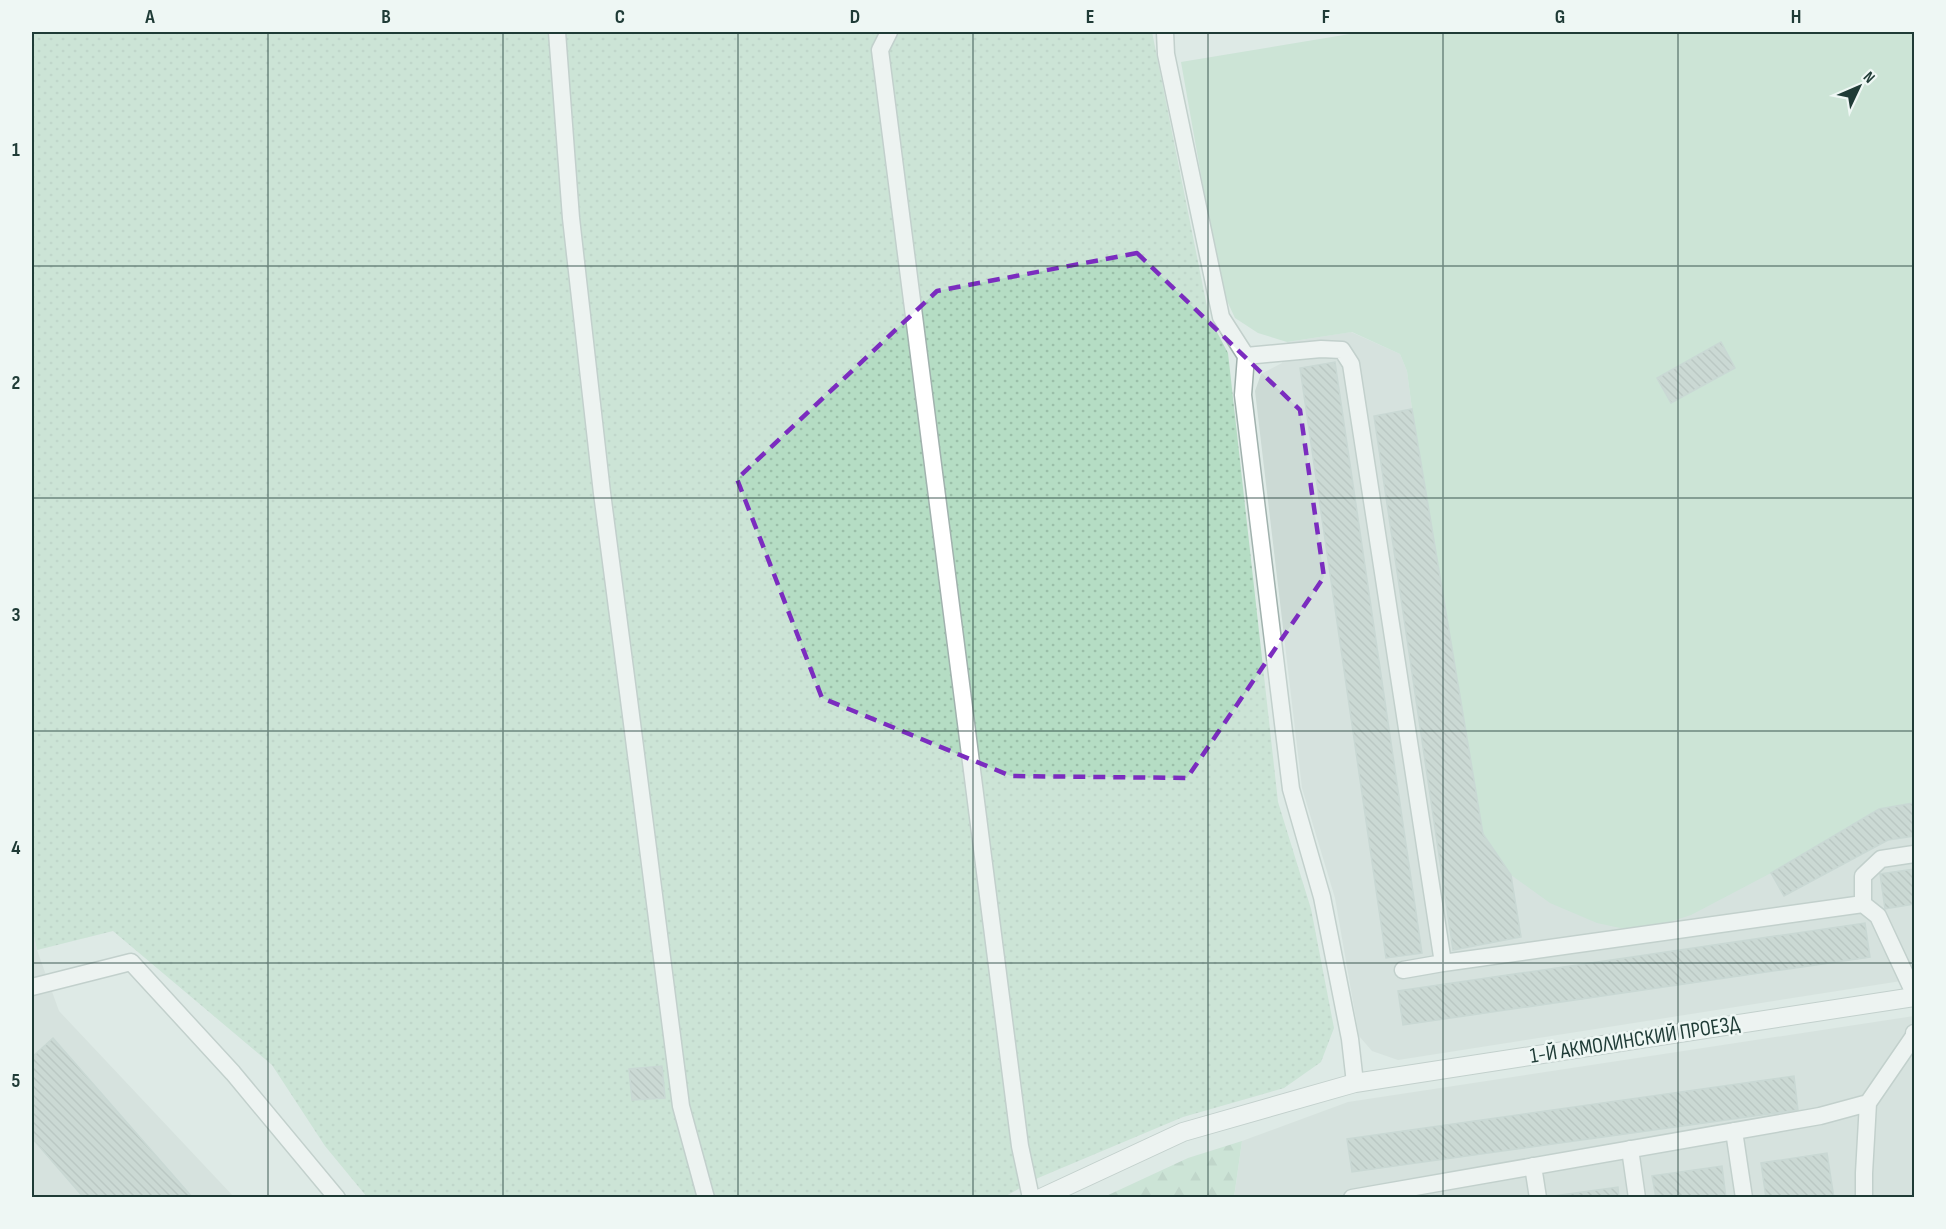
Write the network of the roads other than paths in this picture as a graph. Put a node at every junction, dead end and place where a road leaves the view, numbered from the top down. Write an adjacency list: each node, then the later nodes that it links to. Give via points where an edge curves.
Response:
1 (557, 32): 19 (lane, via 571,218 614,586 681,1106)
2 (889, 32): 20 (lane, via 880,50 1020,1146)
3 (1165, 32): 4 (lane, via 1166,54 1221,317)
4 (1246, 356): 7 (lane, via 1342,350 1351,364); 12 (lane, via 1243,395 1291,789 1322,897)
5 (1914, 854): 6 (lane, via 1881,859 1863,876)
6 (1863, 904): 7 (lane); 10 (lane, via 1878,916)
7 (1443, 963): 8 (lane)
8 (1403, 970)
9 (32, 987): 18 (lane, via 131,962 233,1073)
10 (1914, 995): 12 (street, 1-Й АКМОЛИНСКИЙ ПРОЕЗД)
11 (1914, 1035): 13 (lane)
12 (1355, 1083): 21 (street, 1-Й АКМОЛИНСКИЙ ПРОЕЗД, via 1183,1132)
13 (1868, 1103): 14 (lane); 26 (lane)
14 (1734, 1131): 15 (lane); 25 (lane)
15 (1630, 1149): 16 (lane); 24 (lane)
16 (1533, 1166): 17 (lane); 23 (lane)
17 (1429, 1191): 22 (lane)
18 (338, 1197)
19 (705, 1197)
20 (1031, 1197)
21 (1041, 1197)
22 (1352, 1197)
23 (1538, 1197)
24 (1637, 1197)
25 (1744, 1197)
26 (1864, 1197)

